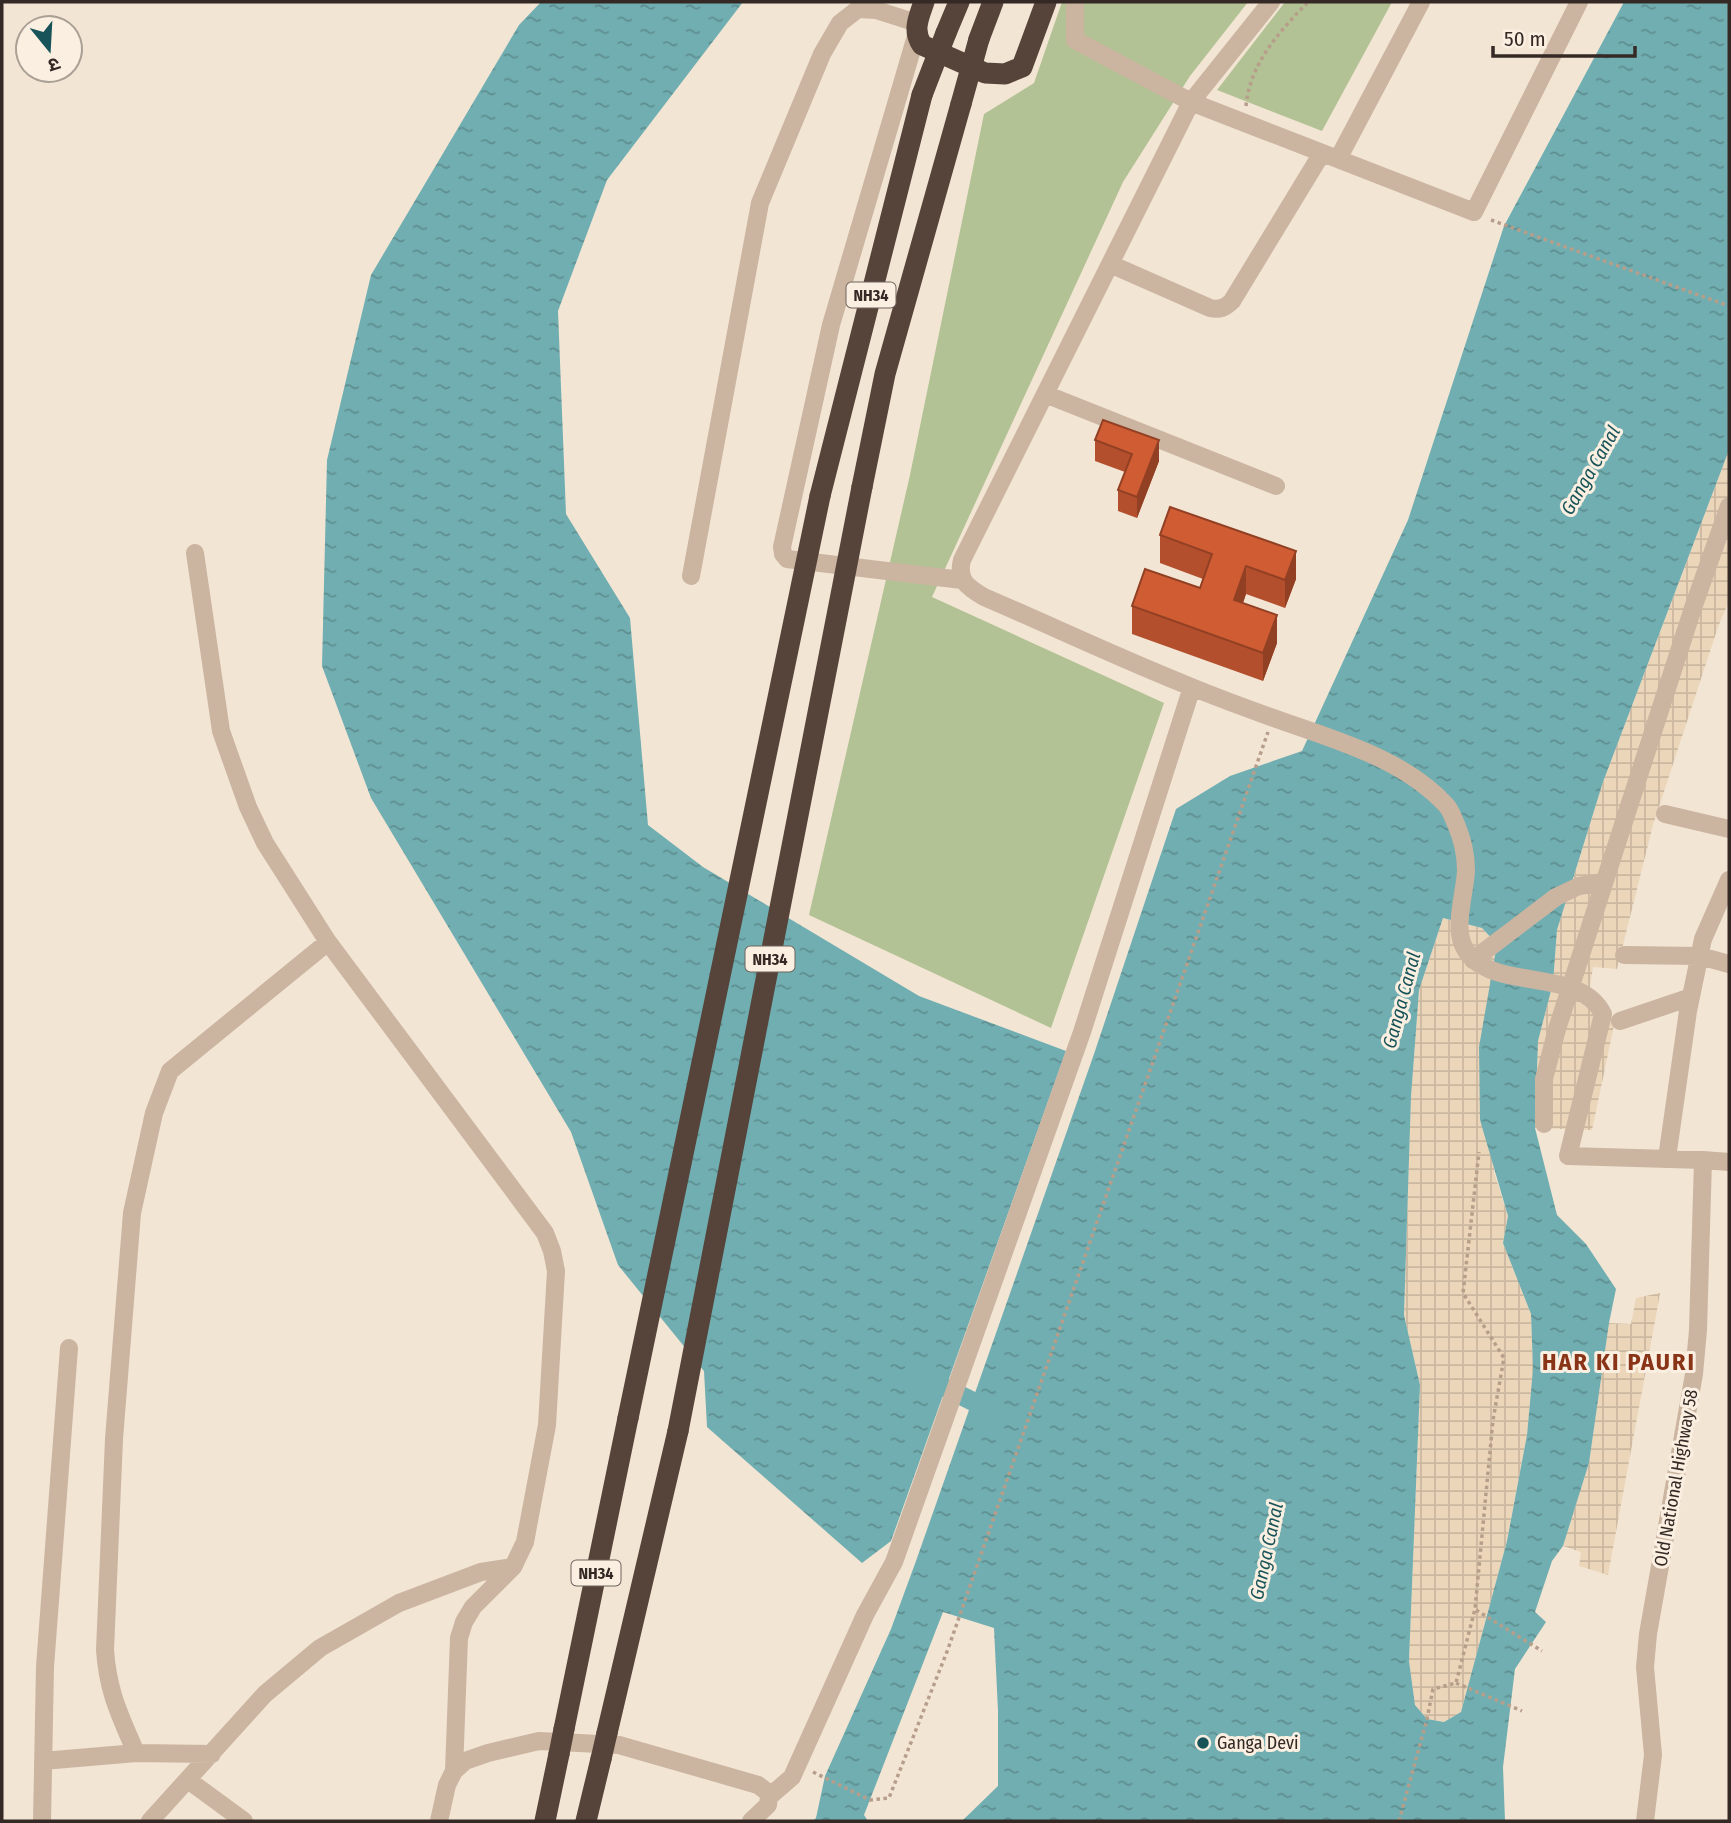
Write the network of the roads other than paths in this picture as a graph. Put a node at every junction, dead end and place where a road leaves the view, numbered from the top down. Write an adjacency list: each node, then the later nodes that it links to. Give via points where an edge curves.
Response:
1 (924, 2): 9 (highway)
2 (958, 2): 48 (highway, NH34, bridge, via 922,95 820,496)
3 (993, 2): 49 (highway, NH34, bridge, via 885,374 678,1431)
4 (1046, 2): 9 (highway, via 1022,67 1005,74 985,73 922,45)
5 (1074, 2): 10 (street, via 1075,40)
6 (1271, 2): 10 (street)
7 (1421, 2): 11 (street)
8 (1579, 2): 11 (street, via 1474,212)
9 (916, 29): 17 (street, via 876,10 858,9 840,23 822,54 760,203); 18 (street, via 831,325 782,547 787,559)
10 (1191, 102): 11 (street); 12 (street)
11 (1330, 156): 12 (street, via 1225,307 1210,308)
12 (1110, 264): 13 (street)
13 (1045, 394): 14 (street); 18 (street, via 962,560)
14 (1276, 486)
15 (1729, 506): 23 (street)
16 (195, 553): 24 (street, via 221,732 265,842)
17 (691, 576)
18 (962, 580): 19 (street, via 984,597)
19 (1192, 687): 27 (street, via 1381,759 1421,781 1449,808 1462,838 1466,869 1459,922 1463,947); 43 (street, via 1082,1032 894,1562 792,1777)
20 (1665, 814): 21 (street)
21 (1729, 829)
22 (1729, 880): 26 (street)
23 (1604, 882): 27 (street, via 1579,886 1556,897); 29 (street)
24 (328, 942): 37 (street, via 545,1233 552,1251 556,1272 548,1426 528,1529); 38 (street, via 170,1071 153,1113 132,1213 114,1439 105,1650 107,1679)
25 (1624, 955): 26 (street)
26 (1700, 956): 28 (street); 30 (street)
27 (1473, 960): 29 (street, via 1493,970)
28 (1729, 964)
29 (1562, 985): 32 (street, via 1544,1079); 33 (street, via 1598,1003 1603,1013 1568,1156)
30 (1691, 997): 31 (street); 33 (street)
31 (1620, 1021)
32 (1544, 1124)
33 (1667, 1157): 34 (street)
34 (1703, 1160): 35 (street); 51 (street, Old National Highway 58, via 1694,1374 1645,1667 1653,1755)
35 (1729, 1162)
36 (69, 1348): 40 (street)
37 (513, 1567): 39 (street, via 481,1572 399,1603 320,1648 265,1695); 41 (street, via 473,1607 459,1638)
38 (136, 1753): 39 (street); 40 (street)
39 (212, 1754): 42 (street)
40 (43, 1761): 44 (street)
41 (454, 1771): 43 (street, via 465,1761 539,1741 619,1745 758,1785); 47 (street)
42 (188, 1780): 45 (street); 46 (street)
43 (769, 1797): 50 (street, via 768,1805)
44 (42, 1821)
45 (150, 1821)
46 (244, 1821)
47 (439, 1821)
48 (545, 1821)
49 (586, 1821)
50 (751, 1821)
51 (1646, 1821)

